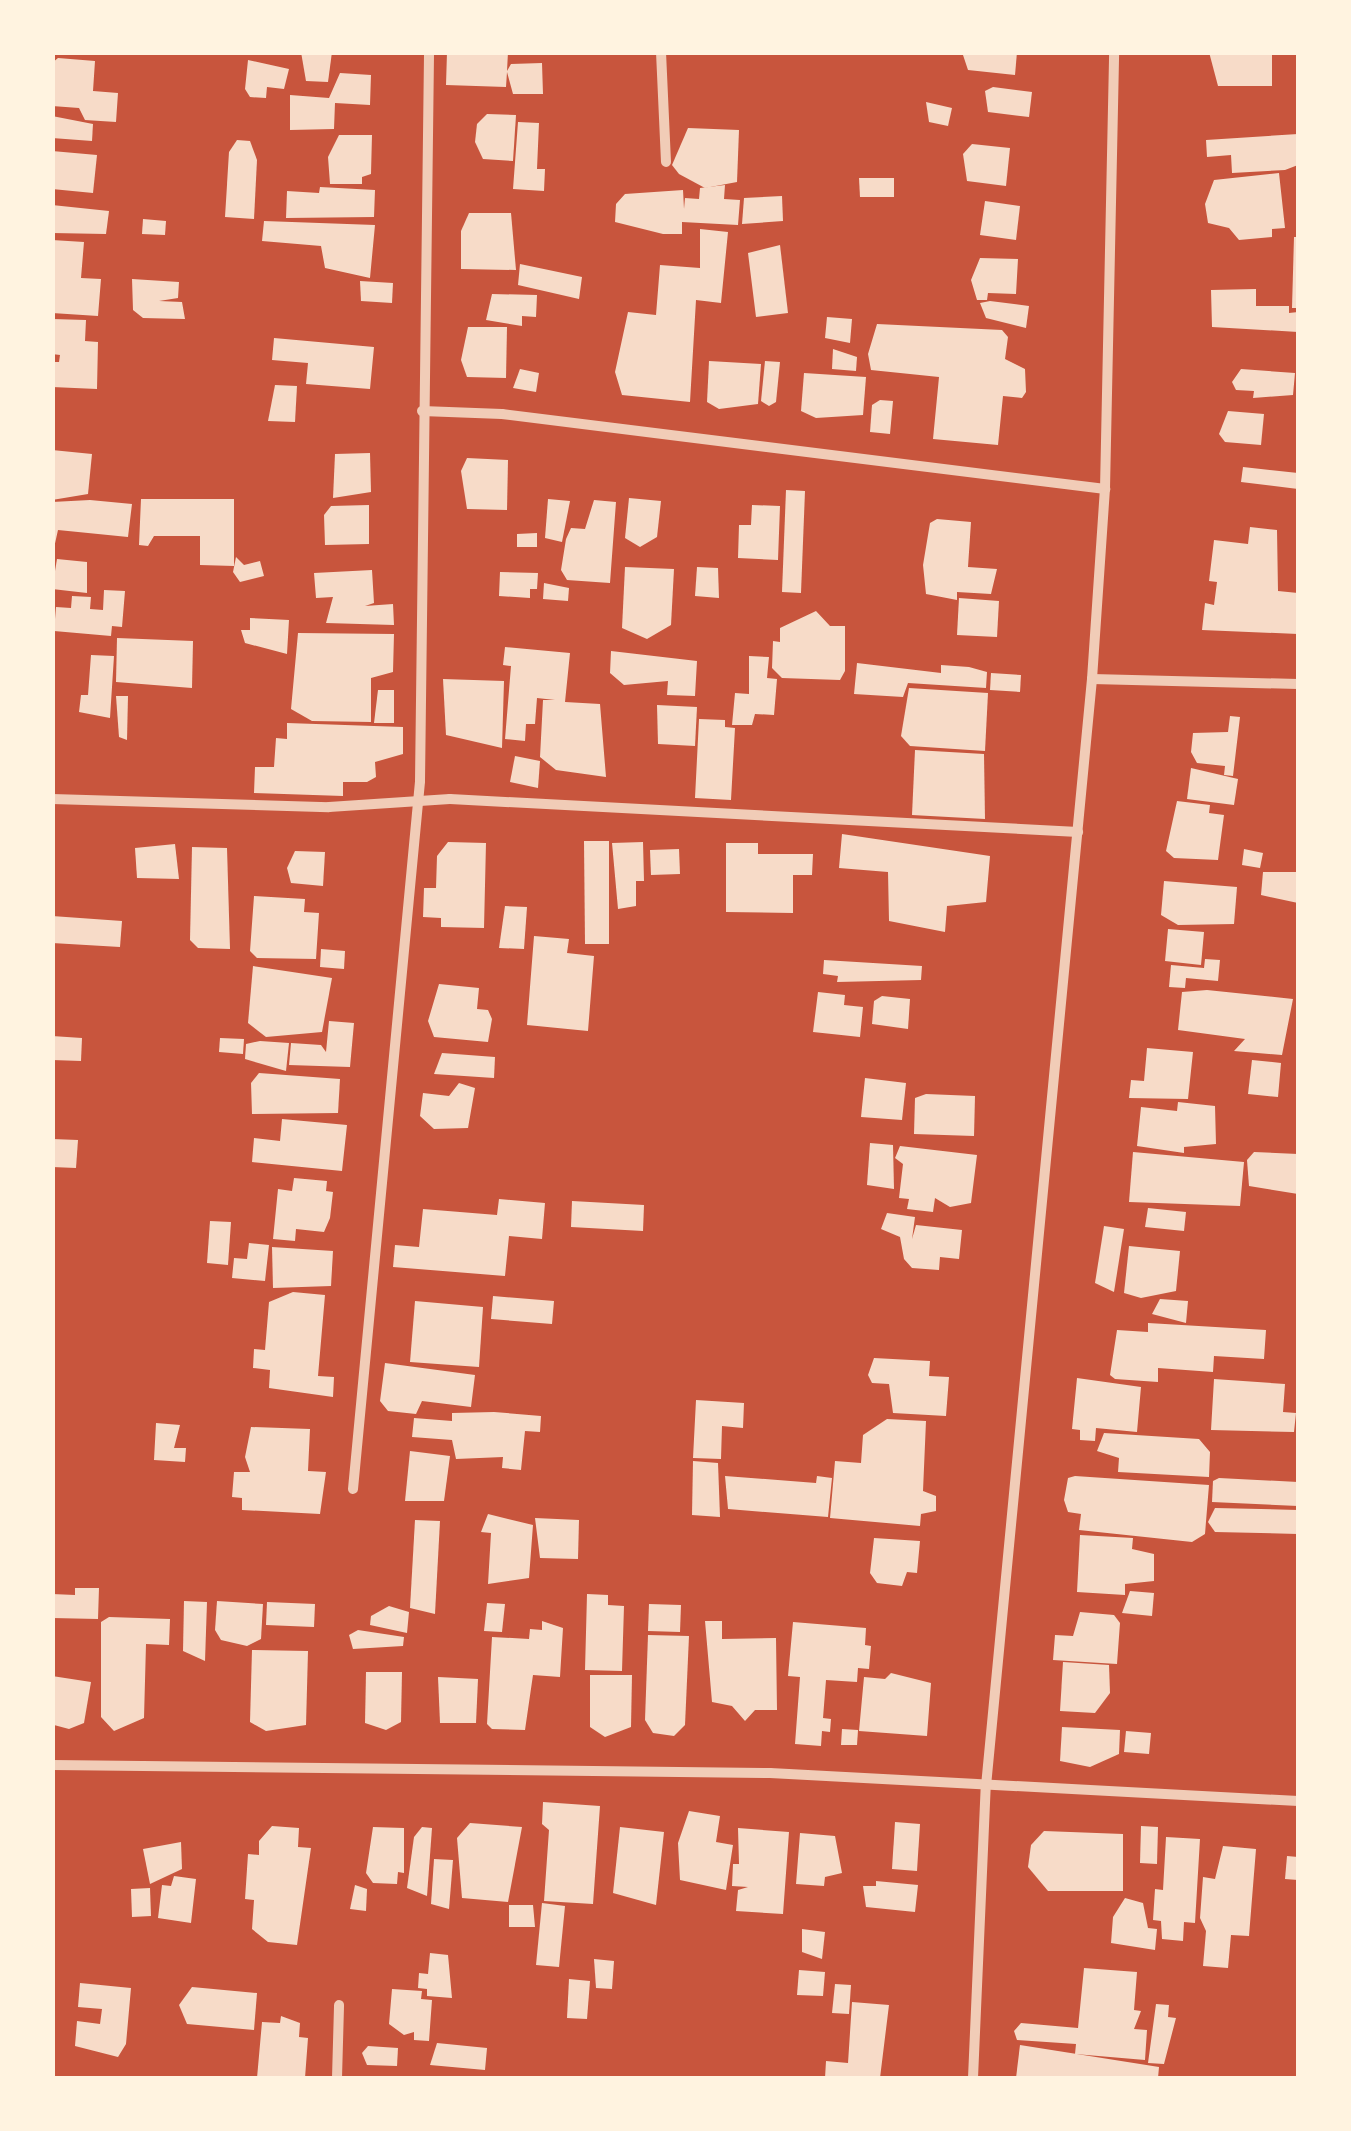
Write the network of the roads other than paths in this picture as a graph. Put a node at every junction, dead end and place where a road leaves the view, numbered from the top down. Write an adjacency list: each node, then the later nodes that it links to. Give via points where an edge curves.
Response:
1 (429, 52): 5 (street)
2 (661, 52): 4 (street)
3 (1114, 52): 6 (street)
4 (666, 162)
5 (422, 410): 6 (street, via 502,414); 10 (street, via 422,713)
6 (1105, 489): 7 (street)
7 (1092, 679): 8 (street); 11 (street)
8 (1298, 684)
9 (52, 800): 10 (street, via 329,808)
10 (414, 800): 11 (street); 12 (street)
11 (1078, 832): 14 (street)
12 (353, 1489)
13 (52, 1765): 14 (street, via 770,1774)
14 (986, 1786): 15 (street); 18 (street)
15 (1298, 1801)
16 (339, 2005): 17 (street)
17 (336, 2078)
18 (973, 2078)

